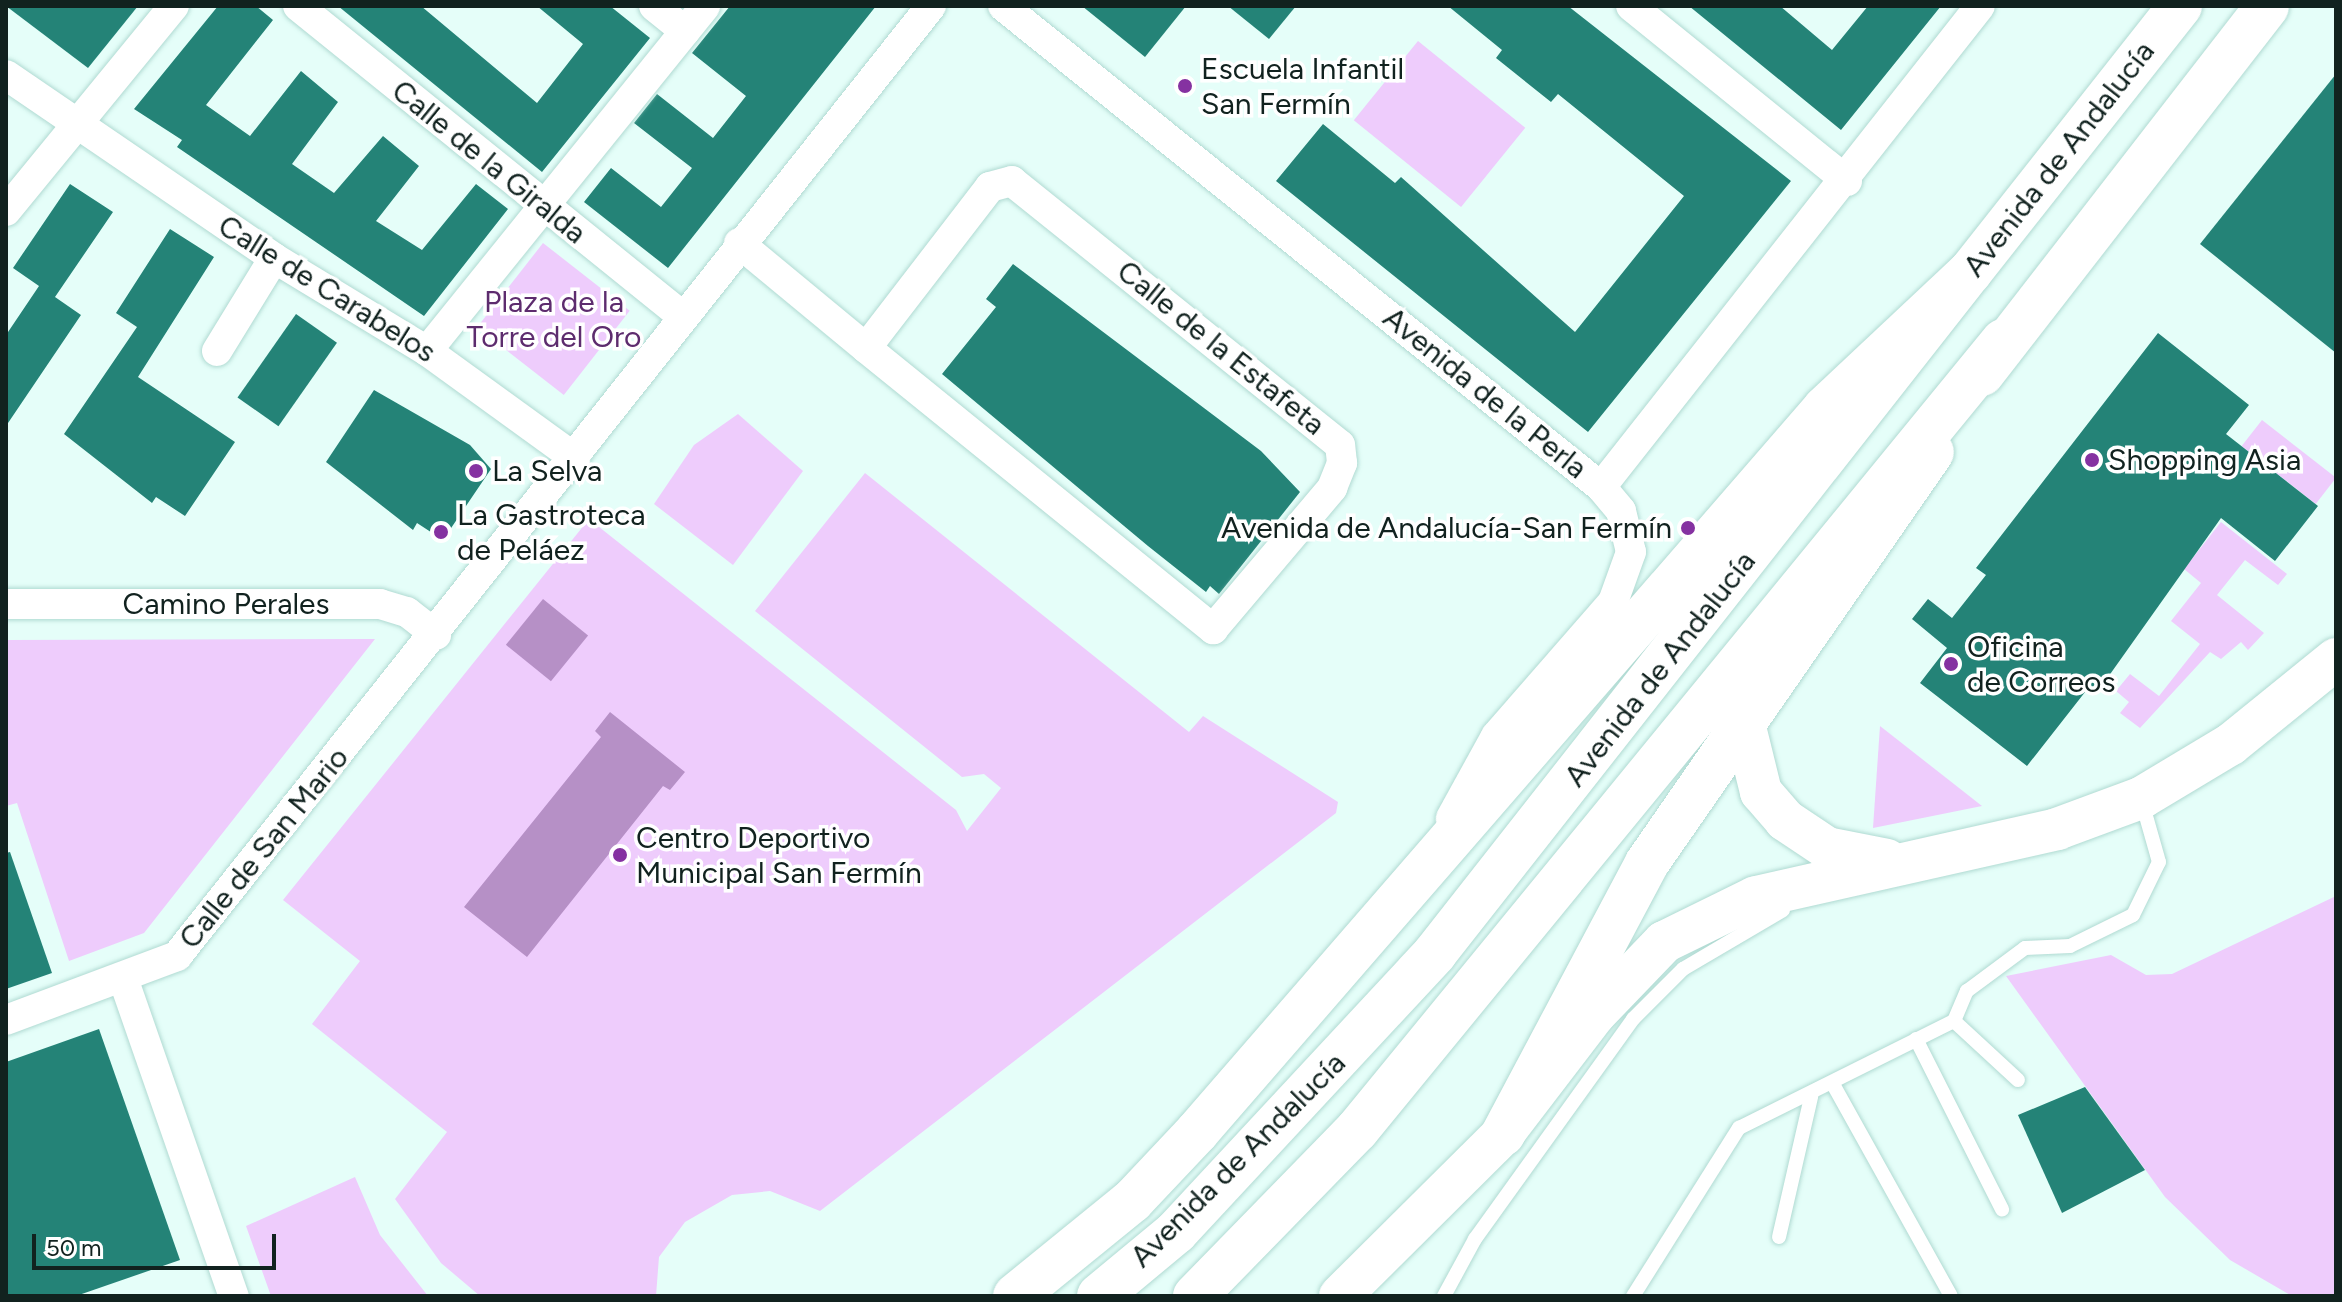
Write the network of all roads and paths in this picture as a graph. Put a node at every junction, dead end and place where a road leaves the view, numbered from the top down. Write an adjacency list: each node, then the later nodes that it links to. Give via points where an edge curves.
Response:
1 (174, 6): 13 (street)
2 (298, 6): 15 (street, Calle de la Giralda)
3 (654, 6): 11 (street)
4 (705, 6): 11 (street)
5 (931, 6): 17 (street)
6 (1003, 6): 26 (street, Avenida de la Perla)
7 (1631, 6): 14 (street)
8 (1980, 6): 14 (street, Avenida de la Perla)
9 (2180, 6): 19 (main road, Avenida de Andalucía)
10 (2267, 6): 21 (main road, Avenida de Andalucía)
11 (685, 31): 15 (street)
12 (6, 75): 13 (street, Calle de Carabelos)
13 (77, 123): 16 (street); 18 (street, Calle de Carabelos)
14 (1847, 181): 26 (street, Avenida de la Perla)
15 (543, 208): 20 (street, Calle de la Giralda); 24 (street)
16 (6, 211)
17 (739, 243): 20 (street); 22 (street, Calle de la Estafeta)
18 (274, 258): 23 (street); 24 (street, Calle de Carabelos)
19 (1970, 272): 33 (main road, via 1825,408); 47 (main road, Avenida de Andalucía, via 1435,953 1187,1220)
20 (682, 316): 25 (street)
21 (2003, 341): 30 (main road); 48 (main road, Avenida de Andalucía, via 1357,1130)
22 (866, 348): 22 (street, Calle de la Estafeta, via 990,187 1012,181 1340,445 1342,463 1332,488 1213,629)
23 (217, 351)
24 (427, 351): 25 (street, Calle de Carabelos)
25 (575, 458): 28 (street)
26 (1601, 487): 33 (street, via 1621,511 1631,552 1627,574 1613,602 1496,736)
27 (6, 604): 28 (street, Camino Perales, via 380,604 407,612)
28 (436, 635): 35 (street, Calle de San Mario, via 177,956)
29 (2336, 659): 31 (street, via 2231,744)
30 (1745, 727): 32 (street, via 1761,792 1785,820 1856,858); 42 (main road, via 1647,863)
31 (2141, 798): 32 (street, via 2057,829); 37 (lane, via 2159,862 2133,915 2070,946 2025,948 1967,991)
32 (1917, 861): 34 (street)
33 (1423, 867): 46 (main road, via 1132,1201)
34 (1845, 876): 42 (street, via 1756,897 1664,942 1594,1015); 50 (lane, via 1740,931 1652,999 1529,1161)
35 (124, 981): 36 (street, Calle de San Mario); 45 (street)
36 (6, 1020)
37 (1954, 1021): 38 (lane); 39 (lane)
38 (1916, 1039): 40 (lane); 43 (lane)
39 (2018, 1080)
40 (1834, 1086): 41 (lane); 52 (lane)
41 (1811, 1097): 44 (lane); 51 (lane, via 1739,1128)
42 (1503, 1134): 49 (street)
43 (2002, 1209)
44 (1779, 1237)
45 (234, 1296)
46 (1015, 1296)
47 (1099, 1296)
48 (1195, 1296)
49 (1340, 1296)
50 (1444, 1296)
51 (1633, 1296)
52 (1951, 1296)

